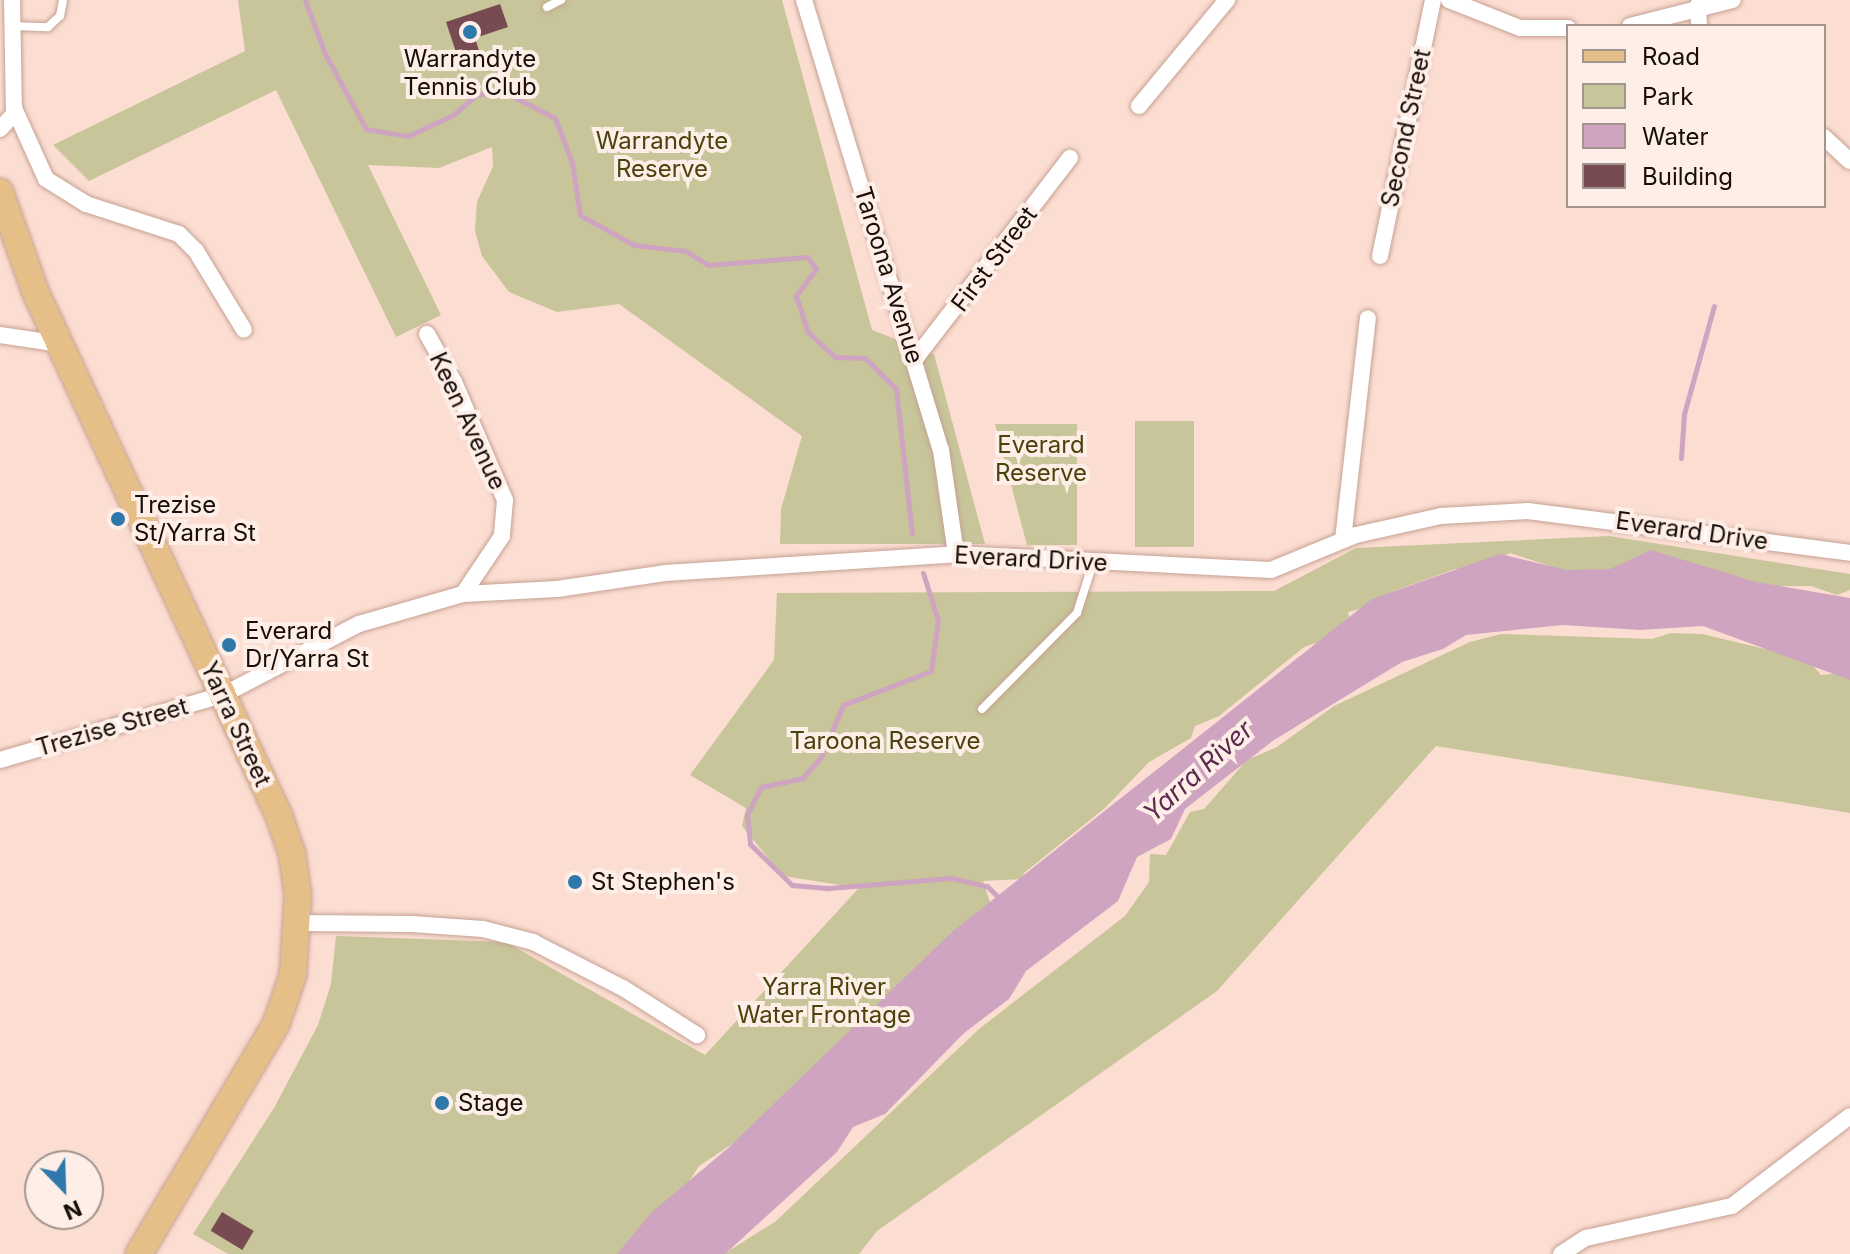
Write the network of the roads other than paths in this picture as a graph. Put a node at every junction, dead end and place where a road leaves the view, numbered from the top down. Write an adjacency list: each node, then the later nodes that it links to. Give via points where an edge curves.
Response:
1 (12, 0): 13 (street)
2 (63, 0): 13 (lane, via 60,16 48,27)
3 (561, 0): 10 (lane)
4 (804, 0): 28 (street, Taroona Avenue)
5 (1227, 0): 15 (street)
6 (1433, 0): 22 (street, Second Street)
7 (1449, 0): 14 (street, via 1520,28)
8 (1733, 0): 9 (street)
9 (1698, 5): 11 (street); 12 (street)
10 (547, 7)
11 (1636, 24)
12 (1699, 24)
13 (12, 26): 16 (street)
14 (1566, 28)
15 (1139, 106)
16 (7, 110): 17 (street, via 12,121); 24 (street, via 46,179 86,204 179,234 196,251)
17 (0, 129)
18 (1826, 139): 20 (street)
19 (1070, 158): 28 (street, First Street)
20 (1850, 161)
21 (0, 192): 27 (main road, Yarra Street)
22 (1380, 256)
23 (1368, 318): 29 (street)
24 (244, 330)
25 (427, 334): 33 (street, Keen Avenue, via 454,382 505,500 502,536)
26 (0, 335): 27 (street)
27 (60, 344): 34 (main road, Yarra Street)
28 (915, 359): 31 (street, Taroona Avenue, via 941,450)
29 (1343, 540): 30 (street, Everard Drive, via 1441,516 1528,511); 32 (street, Everard Drive, via 1271,570)
30 (1850, 553)
31 (956, 554): 32 (street, Everard Drive); 33 (street, Everard Drive)
32 (1093, 563): 35 (lane, via 1077,613)
33 (463, 594): 34 (street, Everard Drive, via 359,624)
34 (223, 695): 36 (street, Trezise Street); 37 (main road, Yarra Street, via 292,853)
35 (982, 709)
36 (0, 760)
37 (297, 923): 38 (street, via 483,929 533,942 623,988); 40 (main road, Yarra Street, via 293,975 276,1024)
38 (697, 1035)
39 (1850, 1116): 41 (street, via 1732,1206 1586,1238)
40 (139, 1254)
41 (1561, 1254)

